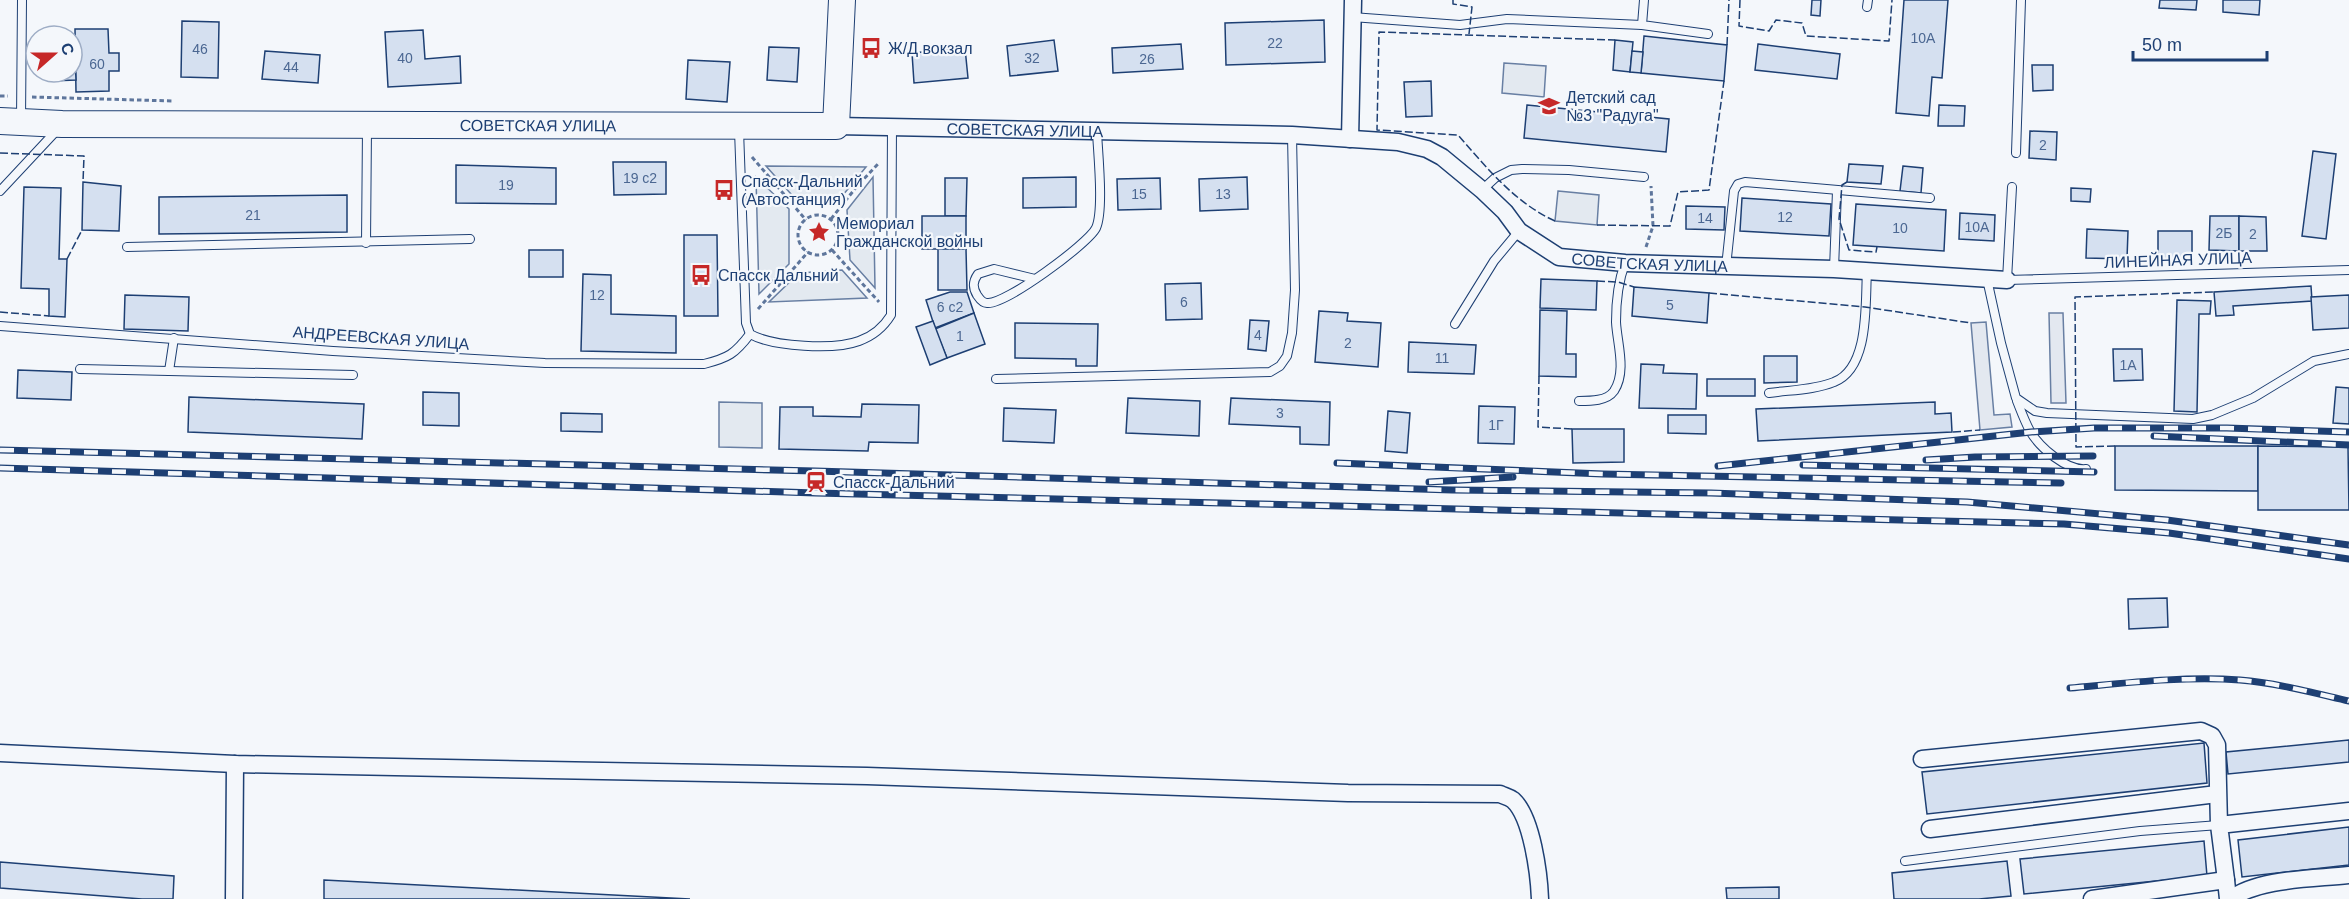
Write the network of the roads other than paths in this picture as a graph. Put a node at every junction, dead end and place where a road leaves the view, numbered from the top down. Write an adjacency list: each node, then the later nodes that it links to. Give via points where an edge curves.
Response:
1 (22, 0): 9 (lane)
2 (842, 0): 12 (main road)
3 (1353, 0): 6 (street)
4 (1644, 0): 7 (lane)
5 (2021, 0): 18 (lane)
6 (1352, 17): 7 (lane, via 1460,25 1507,19); 17 (street)
7 (1642, 25): 8 (lane)
8 (1708, 34)
9 (10, 121): 10 (main road, СОВЕТСКАЯ УЛИЦА)
10 (62, 124): 11 (main road, СОВЕТСКАЯ УЛИЦА); 23 (lane)
11 (367, 125): 15 (main road, СОВЕТСКАЯ УЛИЦА); 27 (lane)
12 (836, 126): 13 (street, СОВЕТСКАЯ УЛИЦА); 15 (main road, СОВЕТСКАЯ УЛИЦА)
13 (892, 126): 14 (street, СОВЕТСКАЯ УЛИЦА); 39 (lane, via 891,315 884,326 858,342 837,345 783,343 760,340)
14 (1097, 132): 16 (street, СОВЕТСКАЯ УЛИЦА); 34 (lane, via 1099,209 1095,230 1077,249)
15 (739, 134): 39 (lane, via 746,322)
16 (1292, 135): 17 (street, СОВЕТСКАЯ УЛИЦА); 45 (lane, via 1295,290 1292,333 1287,356 1280,366 1270,372)
17 (1350, 139): 21 (street, СОВЕТСКАЯ УЛИЦА, via 1398,142 1427,149)
18 (2016, 153)
19 (1644, 177): 21 (lane, via 1522,169 1511,170)
20 (2012, 187): 36 (lane)
21 (1482, 190): 25 (street, СОВЕТСКАЯ УЛИЦА)
22 (1837, 190): 24 (lane); 30 (lane, via 1738,184); 31 (lane)
23 (0, 191)
24 (1930, 198)
25 (1518, 231): 29 (street, СОВЕТСКАЯ УЛИЦА, via 1559,257); 37 (lane, via 1494,261)
26 (470, 239): 27 (lane)
27 (366, 243): 28 (lane)
28 (127, 247)
29 (1633, 263): 30 (street, СОВЕТСКАЯ УЛИЦА); 48 (lane, via 1618,282 1616,323 1621,359 1614,391 1595,401)
30 (1726, 267): 31 (street, СОВЕТСКАЯ УЛИЦА)
31 (1834, 269): 33 (street, СОВЕТСКАЯ УЛИЦА)
32 (2349, 270): 36 (lane, ЛИНЕЙНАЯ УЛИЦА)
33 (1867, 271): 35 (street, СОВЕТСКАЯ УЛИЦА); 46 (lane, via 1864,331 1856,364 1834,383)
34 (1035, 279): 34 (lane, via 987,303 980,300 973,282 978,274 994,269)
35 (1987, 279): 36 (street, СОВЕТСКАЯ УЛИЦА); 47 (lane)
36 (2007, 280)
37 (1455, 324)
38 (0, 326): 40 (lane, АНДРЕЕВСКАЯ УЛИЦА)
39 (750, 334): 40 (lane, АНДРЕЕВСКАЯ УЛИЦА, via 739,349 724,359 704,364 545,363)
40 (174, 338): 43 (lane)
41 (2349, 354): 47 (lane, via 2314,361 2253,398 2193,419 2047,413 2028,408)
42 (80, 369): 43 (lane)
43 (168, 371): 44 (lane)
44 (352, 375)
45 (996, 379)
46 (1769, 393)
47 (2016, 398): 49 (lane, via 2031,432 2053,456 2077,470)
48 (1580, 401)
49 (2086, 470)
50 (0, 753): 52 (street)
51 (1922, 759): 53 (street, via 2201,730 2212,736 2217,746)
52 (235, 764): 60 (street); 61 (street, via 1500,794 1512,798 1520,810 1528,831)
53 (2217, 794): 55 (street); 56 (street)
54 (2349, 811): 55 (street)
55 (2219, 825): 57 (lane, via 2140,831); 59 (street)
56 (1930, 829)
57 (1905, 861)
58 (2349, 875): 63 (street, via 2265,884 2241,891)
59 (2226, 880): 62 (street); 63 (street)
60 (234, 899)
61 (1540, 899)
62 (2091, 899)
63 (2230, 899)

